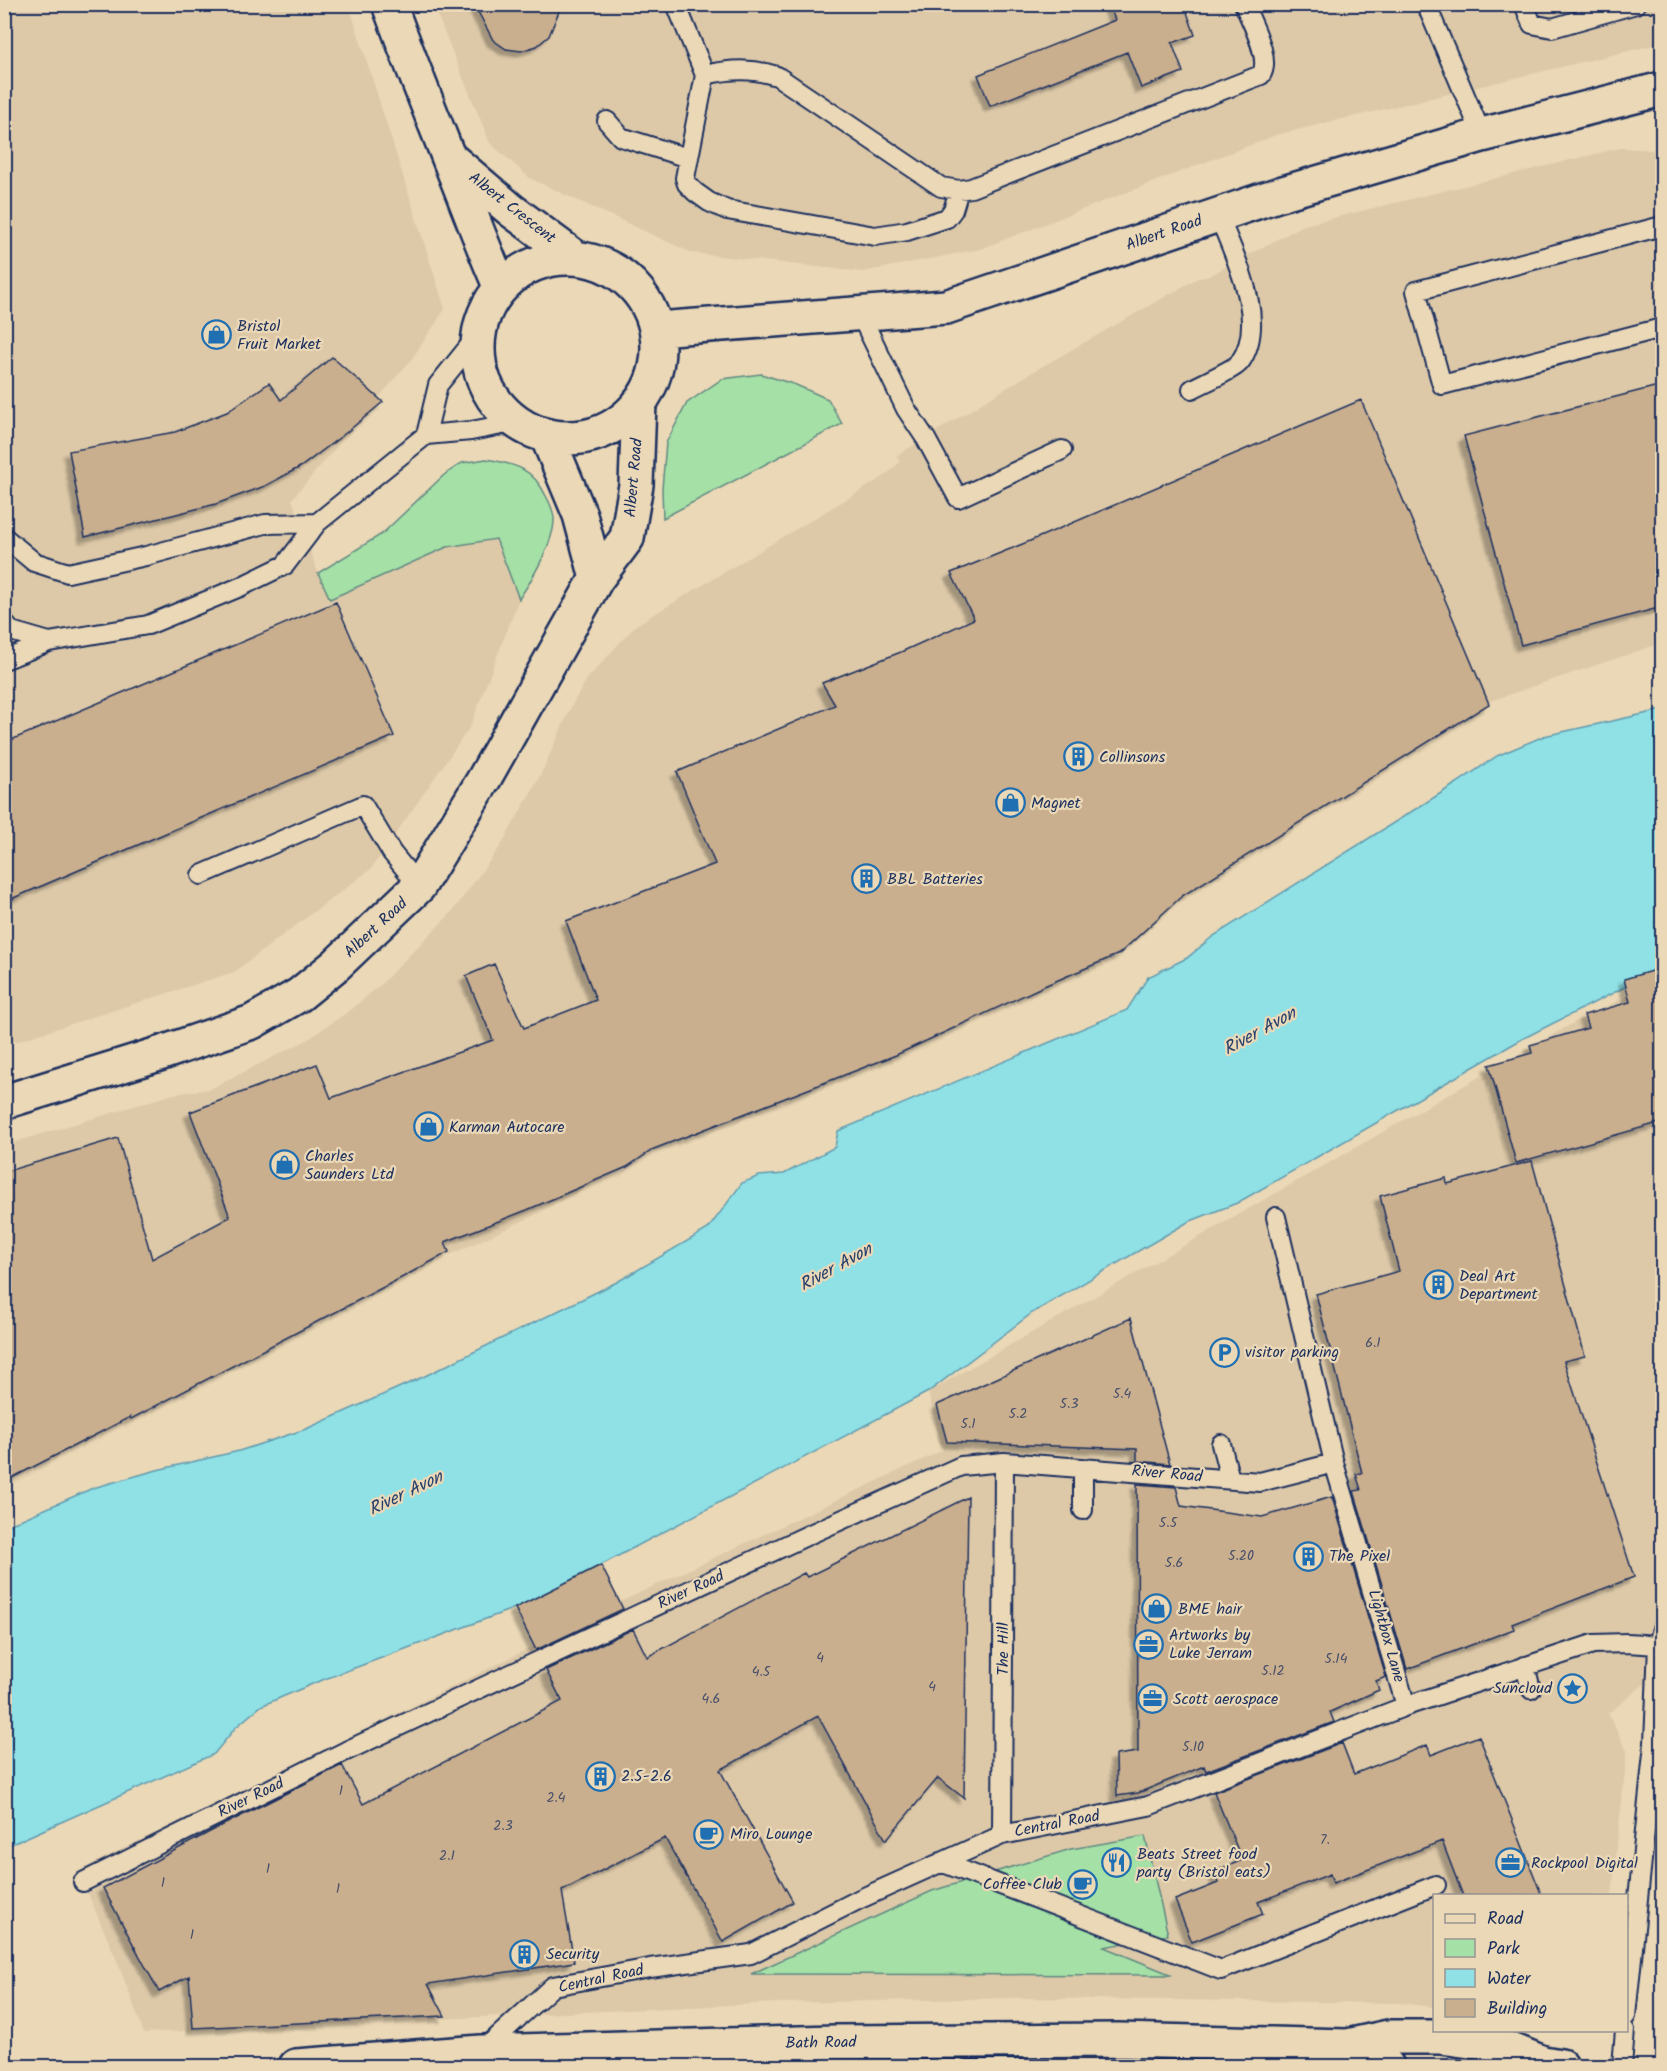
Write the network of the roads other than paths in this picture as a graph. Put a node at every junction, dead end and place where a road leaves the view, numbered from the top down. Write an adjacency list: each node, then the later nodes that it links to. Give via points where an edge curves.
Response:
1 (389, 4): 11 (main road, Albert Crescent)
2 (676, 4): 7 (lane)
3 (1244, 4): 13 (lane, via 1264,56 1261,75 978,187)
4 (1426, 4): 10 (lane)
5 (1524, 4): 6 (lane, via 1532,24 1546,28)
6 (1636, 4)
7 (705, 75): 12 (lane); 13 (lane, via 747,69 777,76 941,188)
8 (1662, 89): 10 (main road, Albert Road)
9 (607, 121): 12 (lane, via 621,137)
10 (1482, 135): 14 (main road, Albert Road)
11 (448, 156): 16 (main road, Albert Crescent); 17 (main road, Albert Crescent)
12 (688, 159): 13 (lane, via 687,184 718,207 865,236 942,221 953,210)
13 (959, 190)
14 (1218, 214): 18 (main road, Albert Road, via 946,307); 22 (lane, via 1250,306 1251,337 1239,364)
15 (1662, 226): 19 (lane, via 1416,291 1442,385)
16 (576, 258): 17 (main road, Albert Road, via 548,259); 20 (main road, Albert Road, via 604,265 629,280 647,302)
17 (501, 288): 21 (main road, Albert Road, via 486,309)
18 (860, 314): 20 (main road, Albert Road); 26 (lane, via 906,409 958,498)
19 (1662, 328)
20 (657, 329): 23 (main road, Albert Road, via 658,355 652,380)
21 (479, 334): 24 (main road, Albert Road, via 479,360 486,386 499,406); 25 (lane, via 438,385)
22 (1192, 388)
23 (639, 403): 24 (main road, Albert Road, via 618,423 592,435 569,439); 29 (main road, Albert Road, via 636,485 627,538)
24 (532, 429): 25 (lane); 29 (main road, Albert Road, via 580,515)
25 (426, 435): 27 (lane)
26 (1062, 450)
27 (316, 523): 28 (lane, via 265,524 68,573 34,562); 31 (lane, via 285,565 240,587 148,624)
28 (4, 537)
29 (597, 578): 34 (main road, Albert Road)
30 (4, 623): 31 (lane, via 11,631)
31 (49, 642): 32 (lane)
32 (4, 660)
33 (201, 875): 34 (lane, via 363,805 392,853)
34 (419, 886): 35 (main road, Albert Road, via 327,973 299,995 252,1022)
35 (4, 1102)
36 (1276, 1217): 39 (lane, Lightbox Lane)
37 (1221, 1444): 41 (lane)
38 (1004, 1462): 40 (lane, River Road); 47 (lane, The Hill); 49 (lane, River Road, via 961,1466 808,1535 346,1751)
39 (1334, 1463): 41 (lane, River Road, via 1260,1482); 46 (lane, Lightbox Lane)
40 (1083, 1468): 41 (lane, River Road); 42 (lane)
41 (1230, 1479)
42 (1083, 1510)
43 (1660, 1637): 44 (lane, Central Road, via 1593,1644); 51 (lane, Central Road, via 1654,1743)
44 (1525, 1666): 45 (lane); 46 (lane, Central Road)
45 (1532, 1689)
46 (1406, 1706): 47 (lane, Central Road, via 1148,1806)
47 (1002, 1835): 48 (lane, Central Road)
48 (941, 1862): 50 (lane, via 1221,1970); 54 (lane, Central Road, via 751,1954 554,1986)
49 (83, 1882)
50 (1436, 1885)
51 (1628, 1996)
52 (1625, 2032): 58 (lane)
53 (1347, 2046): 54 (main road, Bath Road, via 1107,2040 834,2042); 55 (main road, Bath Road, via 1388,2037 1441,2037 1498,2045); 57 (main road, Bath Road)
54 (481, 2052): 56 (main road, Bath Road)
55 (1545, 2066)
56 (296, 2067)
57 (1387, 2067)
58 (1622, 2067)

